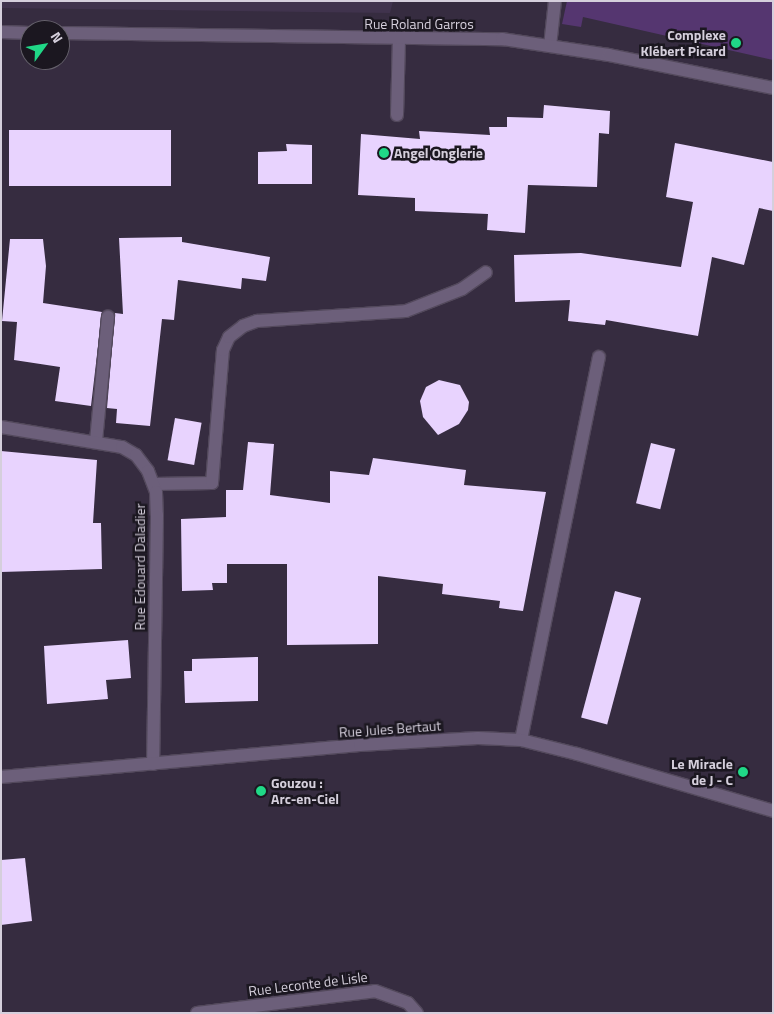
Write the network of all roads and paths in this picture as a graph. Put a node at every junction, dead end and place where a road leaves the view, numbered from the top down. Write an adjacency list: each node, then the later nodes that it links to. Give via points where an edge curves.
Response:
1 (555, 1): 6 (street)
2 (1, 32): 3 (street)
3 (20, 33)
4 (70, 34): 5 (street, Rue Roland Garros)
5 (400, 39): 6 (street, Rue Roland Garros, via 502,40); 8 (street)
6 (550, 46): 7 (street, Rue Roland Garros)
7 (773, 88)
8 (397, 115)
9 (486, 272): 14 (street, via 462,289 406,311 257,321 243,326 229,336 223,350 212,483)
10 (108, 317): 13 (street)
11 (599, 357): 15 (street)
12 (1, 427): 13 (street, Rue Edouard Daladier)
13 (96, 440): 14 (street, Rue Edouard Daladier, via 122,447 136,455)
14 (154, 484): 16 (street, Rue Edouard Daladier, via 157,515)
15 (521, 740): 16 (street, Rue Jules Bertaut, via 478,738 360,745); 18 (street, Rue Jules Bertaut)
16 (153, 764): 17 (street, Rue Jules Bertaut)
17 (1, 777)
18 (773, 811)
19 (198, 1013): 20 (street, Rue Leconte de Lisle, via 375,991 408,1003)
20 (417, 1013)

